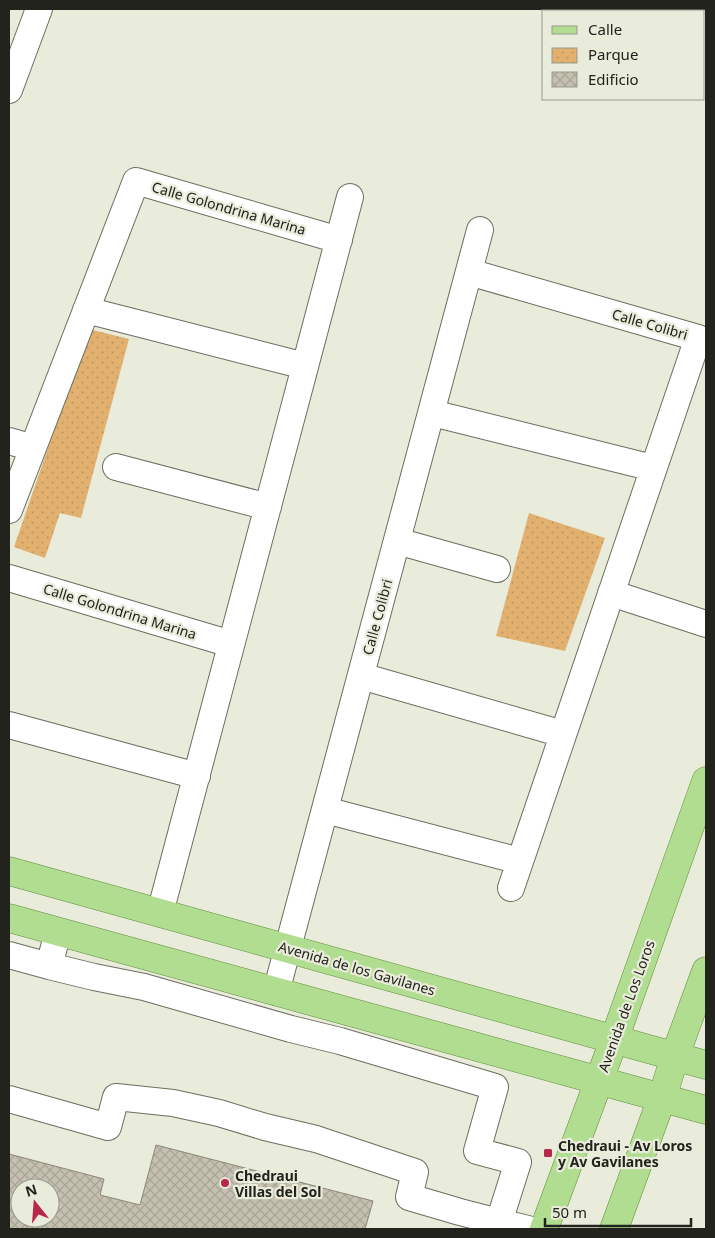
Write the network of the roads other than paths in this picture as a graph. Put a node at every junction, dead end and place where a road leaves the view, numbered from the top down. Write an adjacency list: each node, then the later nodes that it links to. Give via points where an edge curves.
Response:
1 (39, 9): 2 (street)
2 (12, 76)
3 (350, 197): 5 (street)
4 (480, 230): 6 (street, Calle Colibri)
5 (339, 240): 7 (street, Calle Golondrina Marina, via 136,181); 8 (street)
6 (469, 272): 9 (street, Calle Colibri); 12 (street, Calle Colibri, via 698,338)
7 (86, 310): 8 (street); 10 (street, Calle Golondrina Marina)
8 (306, 366): 13 (street)
9 (432, 412): 12 (street); 15 (street, Calle Colibri)
10 (21, 444): 14 (street, Calle Golondrina Marina)
11 (116, 466): 13 (street)
12 (653, 468): 18 (street, Calle Colibri)
13 (268, 507): 20 (street)
14 (9, 510)
15 (397, 541): 16 (street); 21 (street, Calle Colibri)
16 (497, 570)
17 (9, 578): 20 (street, Calle Golondrina Marina)
18 (611, 593): 19 (street); 23 (street, Calle Colibri)
19 (706, 624)
20 (231, 644): 24 (street)
21 (361, 676): 23 (street); 26 (street, Calle Colibri)
22 (9, 725): 24 (street)
23 (563, 734): 27 (street, Calle Colibri)
24 (196, 776): 30 (street)
25 (706, 782): 39 (main road, Avenida de Los Loros)
26 (325, 810): 27 (street); 33 (street, Calle Colibri)
27 (520, 861): 29 (street, Calle Colibri)
28 (9, 871): 30 (main road, Avenida de los Gavilanes)
29 (511, 888)
30 (160, 913): 33 (main road, Avenida de los Gavilanes)
31 (9, 918): 32 (main road)
32 (58, 932): 35 (street); 37 (main road)
33 (288, 949): 37 (street, Calle Colibri); 39 (main road, Avenida de los Gavilanes)
34 (9, 955): 35 (street)
35 (49, 966): 40 (street, via 144,987)
36 (706, 971): 41 (main road)
37 (276, 992): 38 (main road)
38 (398, 1025): 40 (street); 43 (main road)
39 (614, 1040): 41 (main road, Avenida de los Gavilanes); 43 (main road, Avenida de Los Loros)
40 (390, 1056): 47 (street, via 495,1087 477,1151 518,1162)
41 (675, 1056): 42 (main road, Avenida de los Gavilanes); 44 (main road)
42 (706, 1065)
43 (599, 1080): 44 (main road); 49 (main road, Avenida de Los Loros)
44 (662, 1098): 46 (main road); 50 (main road)
45 (9, 1099): 47 (street, via 108,1127 116,1097 174,1103 219,1113 316,1139 415,1172 408,1197)
46 (706, 1110)
47 (499, 1222): 48 (street)
48 (528, 1229)
49 (544, 1229)
50 (614, 1229)

